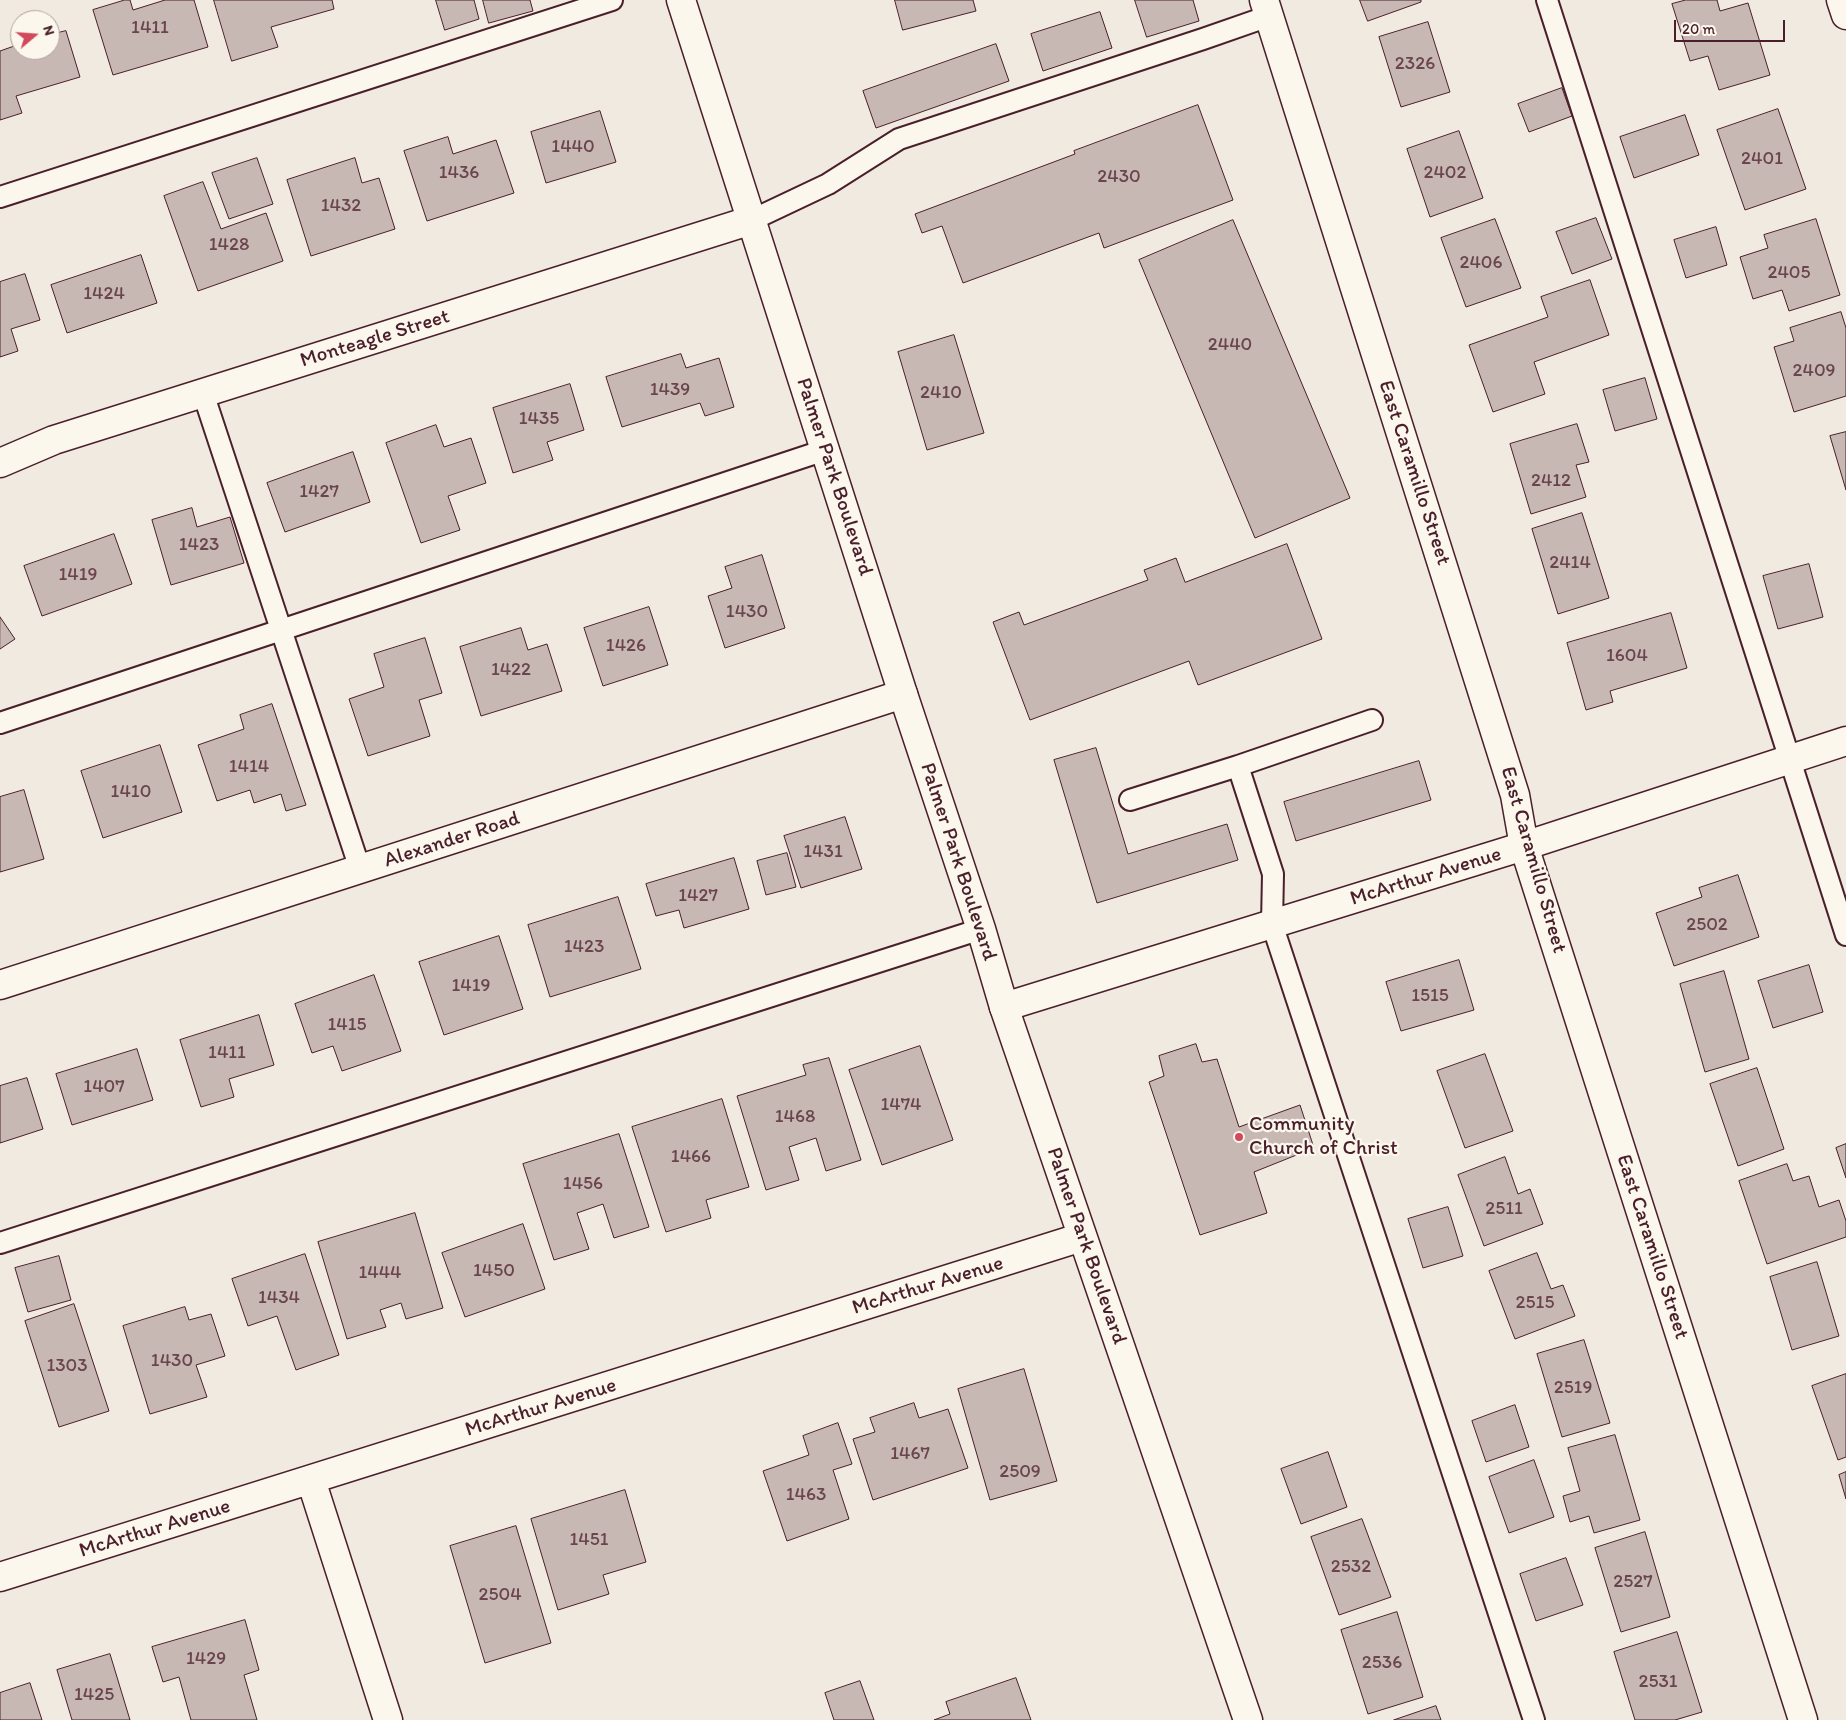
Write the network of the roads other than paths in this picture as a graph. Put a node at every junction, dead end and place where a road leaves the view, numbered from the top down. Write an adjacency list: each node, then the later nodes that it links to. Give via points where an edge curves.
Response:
1 (612, 0): 7 (lane)
2 (681, 0): 8 (street, Palmer Park Boulevard)
3 (1547, 0): 17 (lane)
4 (1841, 0): 6 (street)
5 (1266, 8): 8 (lane, via 1203,40 898,139 828,184); 20 (street, East Caramillo Street, via 1515,795)
6 (1846, 15)
7 (0, 197)
8 (752, 220): 9 (street, Monteagle Street); 10 (street, Palmer Park Boulevard)
9 (203, 393): 11 (street, Monteagle Street, via 54,440); 12 (lane)
10 (825, 450): 12 (lane); 13 (street, Palmer Park Boulevard)
11 (0, 463)
12 (281, 630): 15 (lane); 21 (lane)
13 (903, 694): 21 (street, Alexander Road); 23 (street, Palmer Park Boulevard)
14 (1372, 720): 18 (lane)
15 (0, 723)
16 (1846, 741): 17 (street, McArthur Avenue)
17 (1791, 759): 20 (street, McArthur Avenue); 24 (lane)
18 (1238, 766): 19 (lane); 22 (lane, via 1273,874)
19 (1130, 800)
20 (1524, 846): 22 (street, McArthur Avenue); 34 (street, East Caramillo Street)
21 (360, 869): 25 (street, Alexander Road)
22 (1272, 924): 26 (street, McArthur Avenue); 33 (lane)
23 (981, 929): 26 (street, Palmer Park Boulevard); 28 (lane)
24 (1846, 935)
25 (0, 985)
26 (1004, 1007): 27 (street, Palmer Park Boulevard)
27 (1082, 1237): 29 (street, McArthur Avenue); 32 (street, Palmer Park Boulevard)
28 (0, 1243)
29 (312, 1480): 30 (street, McArthur Avenue); 31 (street)
30 (0, 1577)
31 (388, 1720)
32 (1248, 1720)
33 (1534, 1720)
34 (1803, 1720)

